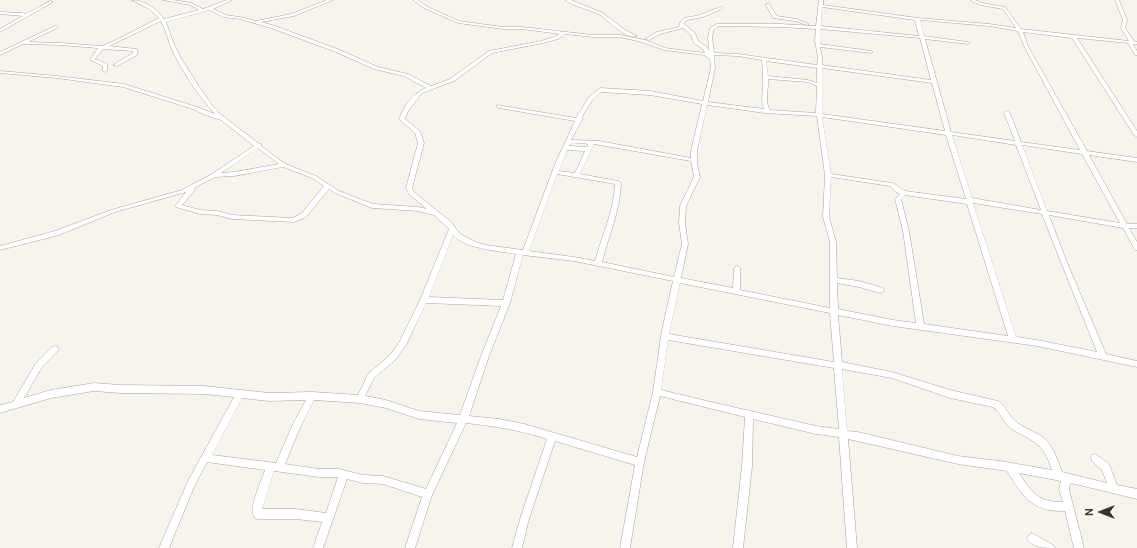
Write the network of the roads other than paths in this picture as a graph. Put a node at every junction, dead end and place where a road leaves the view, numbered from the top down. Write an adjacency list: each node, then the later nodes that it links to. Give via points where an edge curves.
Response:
1 (134, 0): 20 (street, via 150,7)
2 (165, 0): 14 (street, via 191,4)
3 (230, 0): 13 (street)
4 (331, 0): 21 (street, via 292,15)
5 (415, 0): 27 (street, via 458,22)
6 (567, 0): 30 (street, via 601,14 630,34)
7 (972, 0): 25 (street, via 1004,8)
8 (1117, 0): 33 (street, via 1125,20 1123,28)
9 (51, 2): 26 (street)
10 (821, 3): 19 (street); 24 (street)
11 (768, 5): 18 (street, via 774,17)
12 (721, 8): 22 (street, via 686,19)
13 (210, 9): 14 (street); 21 (street, via 225,16)
14 (203, 11): 20 (street)
15 (782, 12): 18 (street)
16 (0, 13): 17 (street)
17 (26, 16)
18 (782, 18): 24 (street)
19 (918, 19): 25 (street); 29 (street)
20 (162, 20): 35 (street); 54 (street, via 184,67)
21 (253, 23): 48 (street, via 273,27 376,68 406,75)
22 (682, 25): 30 (street, via 680,28 659,33); 39 (street)
23 (55, 27): 31 (street)
24 (817, 27): 29 (street); 34 (street); 39 (street, via 760,24 714,26 710,37)
25 (1020, 30): 28 (street); 64 (street, via 1026,46)
26 (0, 31)
27 (566, 32): 30 (street); 48 (street, via 556,38 491,52 452,80)
28 (1074, 36): 33 (street); 57 (street)
29 (922, 37): 32 (street); 46 (street)
30 (649, 41): 39 (street, via 664,49)
31 (22, 43): 35 (street); 37 (street)
32 (968, 43)
33 (1133, 43): 38 (street)
34 (818, 45): 36 (street, via 844,51); 42 (street)
35 (101, 48): 41 (street, via 136,50 135,54); 43 (street, via 92,60 105,65)
36 (872, 52)
37 (0, 54)
38 (1137, 54)
39 (711, 56): 40 (street, via 738,55); 49 (street, via 713,68)
40 (764, 60): 42 (street); 45 (street)
41 (115, 65)
42 (819, 66): 46 (street); 47 (street)
43 (105, 71)
44 (0, 72): 54 (street, via 116,84)
45 (764, 77): 47 (street, via 808,81); 51 (street, via 764,103)
46 (934, 82): 56 (street)
47 (819, 85): 53 (street)
48 (430, 88): 76 (street, via 416,95 404,111 402,119 418,132 421,143 409,188 411,193)
49 (704, 102): 51 (street); 55 (street, via 650,93 600,90 593,94); 65 (street)
50 (499, 106): 55 (street)
51 (768, 111): 53 (street)
52 (1007, 113): 60 (street)
53 (819, 115): 56 (street); 71 (street)
54 (221, 118): 61 (street)
55 (578, 120): 58 (street)
56 (948, 132): 60 (street); 75 (street)
57 (1137, 135)
58 (568, 142): 59 (street); 62 (street)
59 (592, 142): 63 (street); 65 (street, via 662,154 676,159)
60 (1019, 143): 64 (street); 77 (street)
61 (259, 145): 67 (street); 69 (street)
62 (564, 148): 63 (street); 68 (street)
63 (588, 149): 70 (street)
64 (1085, 152): 66 (street); 78 (street, via 1108,198)
65 (694, 160): 87 (street, via 697,177 683,206 685,244)
66 (1137, 160)
67 (284, 165): 69 (street); 73 (street, via 314,177)
68 (556, 172): 70 (street); 84 (street)
69 (214, 175): 72 (street)
70 (577, 175): 85 (street, via 616,182 618,185 616,211 602,244)
71 (828, 175): 74 (street, via 892,185); 88 (street, via 826,217 833,242)
72 (196, 185): 73 (street, via 178,206 232,217 286,220 294,220 304,215); 82 (street, via 178,194 113,211 57,233)
73 (328, 186): 76 (street, via 372,206 418,209)
74 (904, 193): 75 (street); 94 (street, via 898,199 906,231)
75 (969, 201): 77 (street); 96 (street)
76 (436, 213): 80 (street)
77 (1046, 213): 78 (street); 98 (street)
78 (1126, 226): 79 (street); 81 (street)
79 (1137, 226)
80 (452, 230): 84 (street, via 474,244); 91 (street)
81 (1134, 240): 83 (street)
82 (0, 248)
83 (1137, 248)
84 (522, 253): 85 (street); 92 (street)
85 (598, 264): 87 (street)
86 (737, 268): 90 (street)
87 (676, 280): 90 (street); 95 (street)
88 (834, 280): 89 (street); 93 (street)
89 (880, 290)
90 (736, 291): 93 (street)
91 (424, 300): 92 (street); 104 (street, via 398,350 371,376)
92 (506, 303): 108 (street)
93 (834, 311): 94 (street); 100 (street)
94 (920, 326): 96 (street)
95 (665, 336): 100 (street); 101 (street)
96 (1012, 339): 98 (street)
97 (55, 348): 105 (street, via 39,365)
98 (1103, 357): 99 (street)
99 (1137, 364)
100 (839, 366): 109 (street); 117 (street, via 892,375 950,394 995,404 1012,424 1044,444)
101 (657, 392): 107 (street); 113 (street)
102 (240, 395): 103 (street); 105 (street, via 204,390 94,387 51,394); 111 (street)
103 (312, 396): 104 (street); 114 (street)
104 (360, 399): 108 (street, via 419,415)
105 (16, 404): 106 (street)
106 (0, 409)
107 (748, 414): 109 (street); 129 (street, via 747,466)
108 (463, 420): 110 (street, via 499,424); 119 (street)
109 (844, 434): 115 (street, via 958,460); 130 (street)
110 (552, 436): 113 (street); 127 (street, via 542,471 527,506)
111 (205, 458): 114 (street); 124 (street)
112 (1095, 458): 118 (street, via 1106,467)
113 (640, 462): 128 (street)
114 (275, 466): 116 (street); 122 (street, via 257,514 296,514)
115 (1010, 467): 117 (street); 121 (street, via 1034,500 1049,507)
116 (344, 474): 119 (street, via 382,480); 122 (street)
117 (1064, 477): 118 (street); 121 (street)
118 (1114, 489): 120 (street)
119 (428, 494): 126 (street)
120 (1137, 494)
121 (1068, 506): 132 (street)
122 (329, 518): 125 (street)
123 (1032, 538): 131 (street)
124 (164, 548)
125 (318, 548)
126 (410, 548)
127 (516, 548)
128 (625, 548)
129 (738, 548)
130 (852, 548)
131 (1050, 548)
132 (1079, 548)

